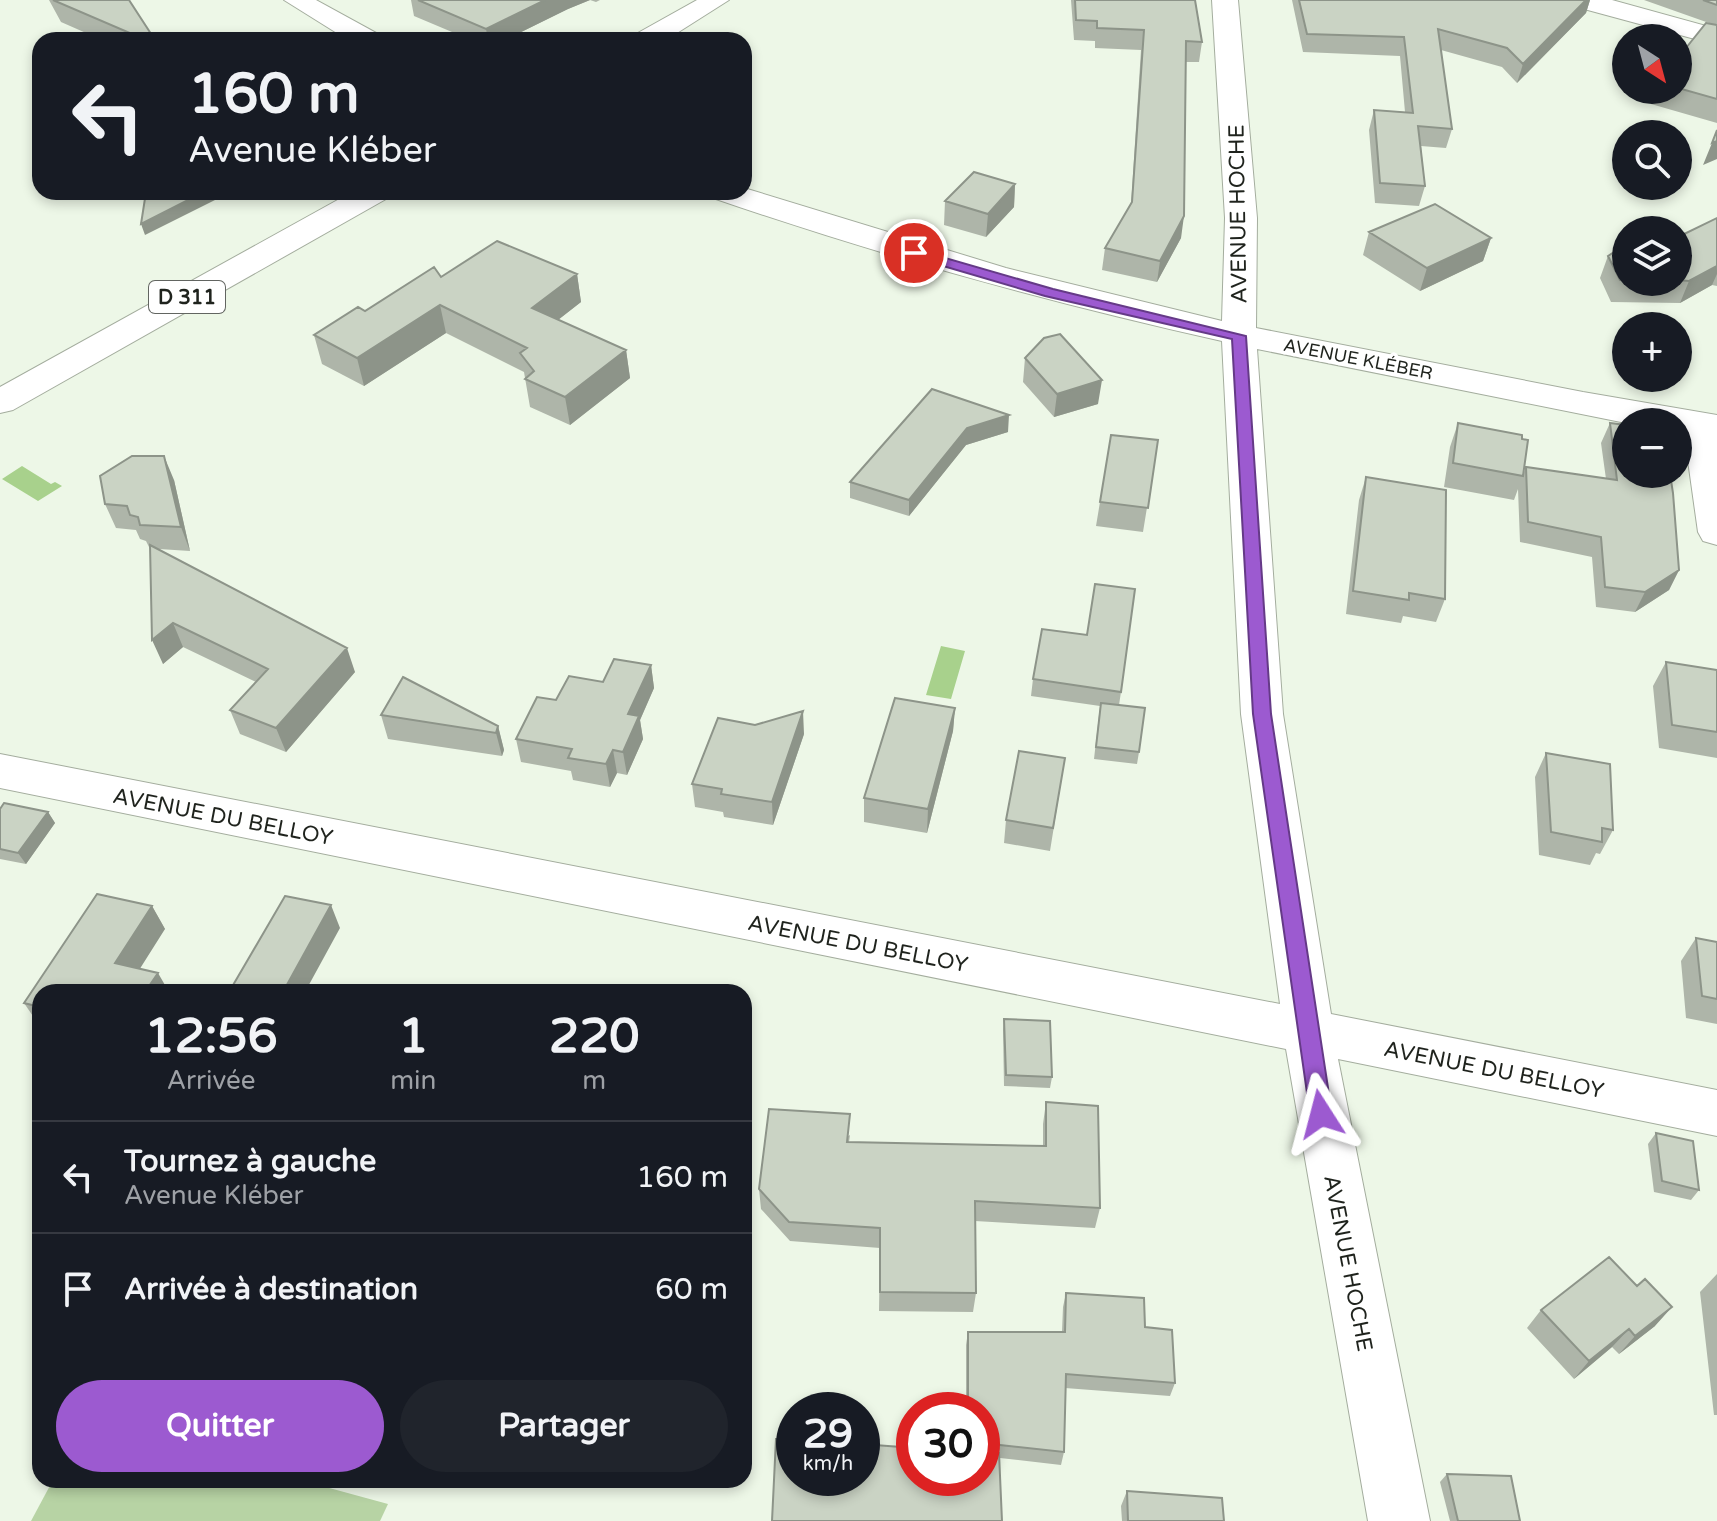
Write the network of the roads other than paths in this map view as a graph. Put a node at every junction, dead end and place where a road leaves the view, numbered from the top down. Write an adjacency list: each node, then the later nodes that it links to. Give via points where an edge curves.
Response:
1 (297, 0): 5 (street)
2 (716, 0): 6 (street)
3 (1225, 0): 10 (street, AVENUE HOCHE, via 1241,218)
4 (1582, 0): 7 (street)
5 (354, 32)
6 (660, 32)
7 (1717, 37)
8 (361, 200): 11 (street, D 311)
9 (751, 200): 10 (street, AVENUE KLÉBER, via 1050,293)
10 (1239, 336): 12 (street, AVENUE KLÉBER); 15 (street, AVENUE HOCHE, via 1262,714)
11 (0, 402)
12 (1709, 425): 13 (street)
13 (1717, 532)
14 (0, 771): 15 (street, AVENUE DU BELLOY)
15 (1308, 1033): 16 (street, AVENUE DU BELLOY); 17 (street, AVENUE HOCHE)
16 (1717, 1113)
17 (1399, 1521)

